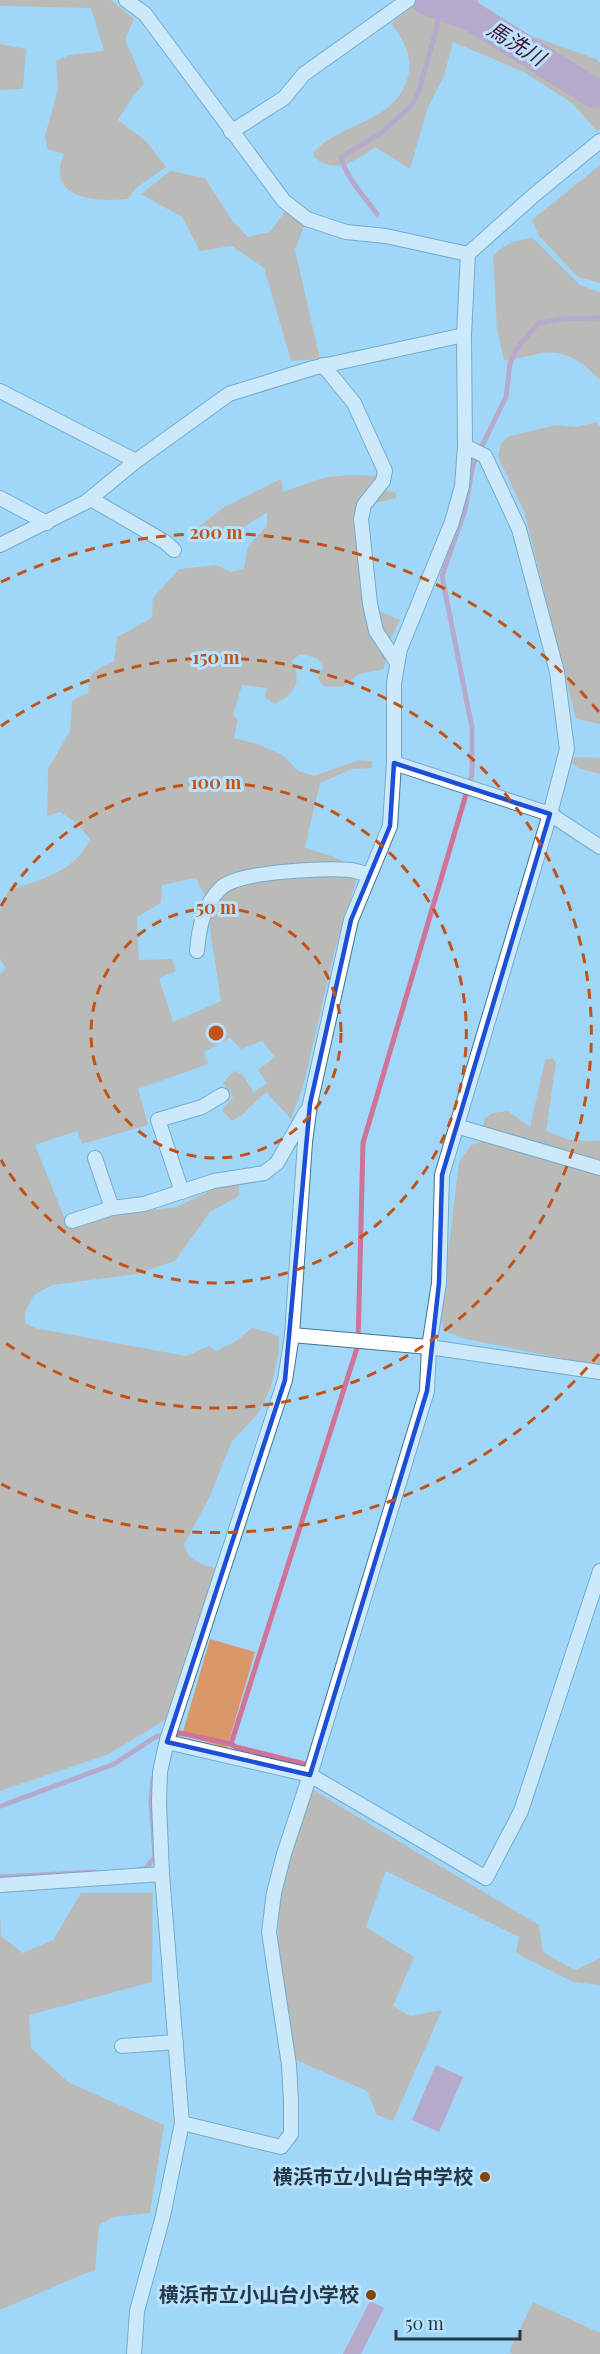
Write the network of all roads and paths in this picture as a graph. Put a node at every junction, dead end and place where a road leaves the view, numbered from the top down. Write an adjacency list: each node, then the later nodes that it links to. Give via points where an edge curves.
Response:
1 (126, 0): 3 (street, via 145,14)
2 (408, 0): 3 (street, via 304,74 284,98)
3 (231, 132): 5 (street, via 284,201 307,219 346,232 386,236)
4 (600, 141): 5 (street)
5 (468, 254): 6 (street)
6 (464, 335): 7 (street); 9 (street)
7 (323, 365): 10 (street, via 229,394); 16 (street, via 354,403 385,471 383,481 364,505 361,519 376,631)
8 (0, 391): 10 (street)
9 (467, 447): 16 (street, via 452,522 400,649); 18 (street, via 485,456 519,529 558,672 567,749)
10 (136, 461): 12 (street)
11 (0, 498): 13 (street)
12 (91, 498): 13 (street); 15 (street)
13 (47, 523): 14 (street)
14 (0, 545)
15 (174, 550)
16 (398, 663): 17 (street, via 394,683)
17 (394, 763): 18 (street); 20 (street, via 390,826)
18 (550, 814): 19 (street); 24 (street)
19 (600, 847)
20 (369, 875): 21 (street, via 353,870 297,870 242,878 222,886 208,904); 23 (street, via 351,920)
21 (197, 951)
22 (222, 1095): 27 (street, via 202,1107 158,1120)
23 (310, 1104): 27 (street, via 277,1163 264,1173 214,1181); 30 (street)
24 (456, 1126): 26 (street); 31 (street, via 442,1175 439,1284)
25 (95, 1158): 28 (street)
26 (600, 1168)
27 (182, 1192): 28 (street, via 144,1204)
28 (112, 1208): 29 (street)
29 (72, 1221)
30 (292, 1335): 31 (street); 34 (street, via 285,1380)
31 (429, 1347): 32 (street); 35 (street, via 427,1391)
32 (600, 1372)
33 (600, 1571): 35 (street, via 521,1812 486,1878)
34 (168, 1736): 35 (street); 36 (street, via 160,1772)
35 (310, 1775): 40 (street, via 284,1854 269,1932 289,2065 291,2134 281,2147)
36 (162, 1874): 37 (street); 38 (street)
37 (0, 1885)
38 (176, 2042): 39 (street); 40 (street)
39 (122, 2046)
40 (182, 2123): 41 (street, via 137,2311)
41 (134, 2354)

